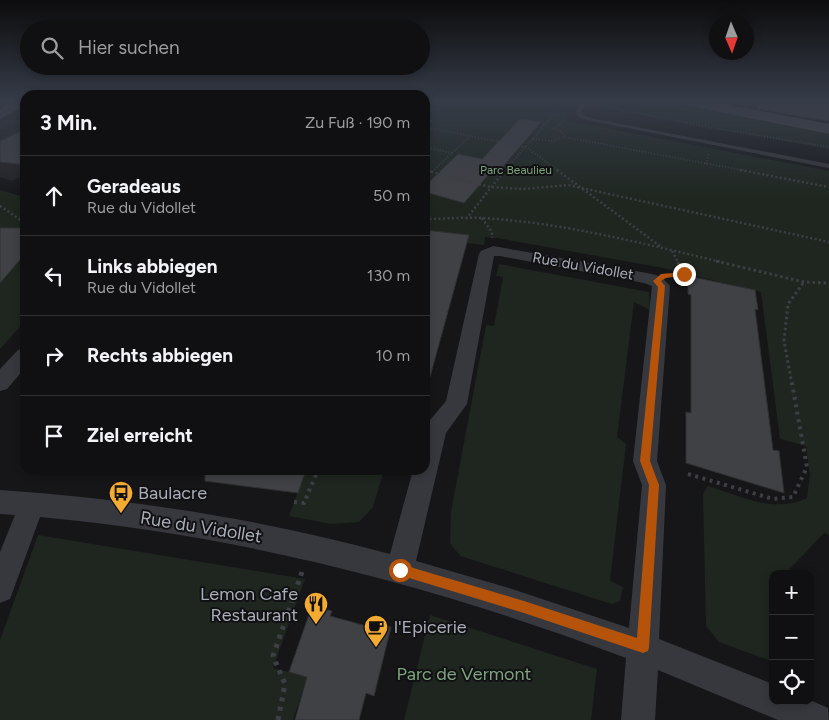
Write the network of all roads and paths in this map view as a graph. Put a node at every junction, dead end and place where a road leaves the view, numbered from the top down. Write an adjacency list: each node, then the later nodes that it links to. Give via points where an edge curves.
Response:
1 (458, 134): 6 (path)
2 (537, 134): 8 (path)
3 (562, 134): 7 (path)
4 (664, 134): 13 (lane)
5 (748, 134): 10 (path)
6 (470, 136): 9 (path); 12 (path)
7 (564, 137): 8 (path, via 553,141); 16 (path)
8 (532, 139): 9 (path)
9 (526, 147): 15 (path); 17 (path)
10 (829, 147)
11 (430, 148): 12 (path)
12 (452, 153): 14 (path)
13 (829, 166)
14 (432, 172): 15 (path)
15 (490, 186): 17 (path, via 524,189 568,185); 19 (path)
16 (829, 187)
17 (583, 188): 22 (path); 23 (path)
18 (0, 206): 21 (path)
19 (466, 218): 20 (path); 23 (path, via 554,227)
20 (430, 219)
21 (20, 220)
22 (829, 242)
23 (661, 248): 24 (path)
24 (672, 250): 25 (path, via 684,274 664,276); 26 (path)
25 (657, 281): 30 (street, Rue du Vidollet, via 500,251 487,254 456,404 435,429); 40 (street, via 661,286 645,461 654,485)
26 (804, 282): 27 (path); 31 (path, via 788,304 784,341 807,467 793,496 773,499)
27 (829, 284)
28 (20, 361): 29 (street)
29 (0, 383)
30 (430, 450)
31 (688, 474)
32 (316, 475): 35 (path, via 304,503)
33 (424, 475): 37 (street, Rue du Vidollet)
34 (0, 502): 36 (street, Rue du Vidollet)
35 (294, 502)
36 (32, 504): 37 (street, Rue du Vidollet, via 197,524); 39 (street)
37 (400, 570): 40 (street, Rue du Vidollet)
38 (302, 572): 43 (path, via 273,656 285,684)
39 (0, 589)
40 (643, 647): 41 (street, Rue du Vidollet); 44 (street)
41 (769, 699)
42 (782, 705): 45 (street, Rue du Vidollet)
43 (278, 720)
44 (638, 720)
45 (816, 720)

